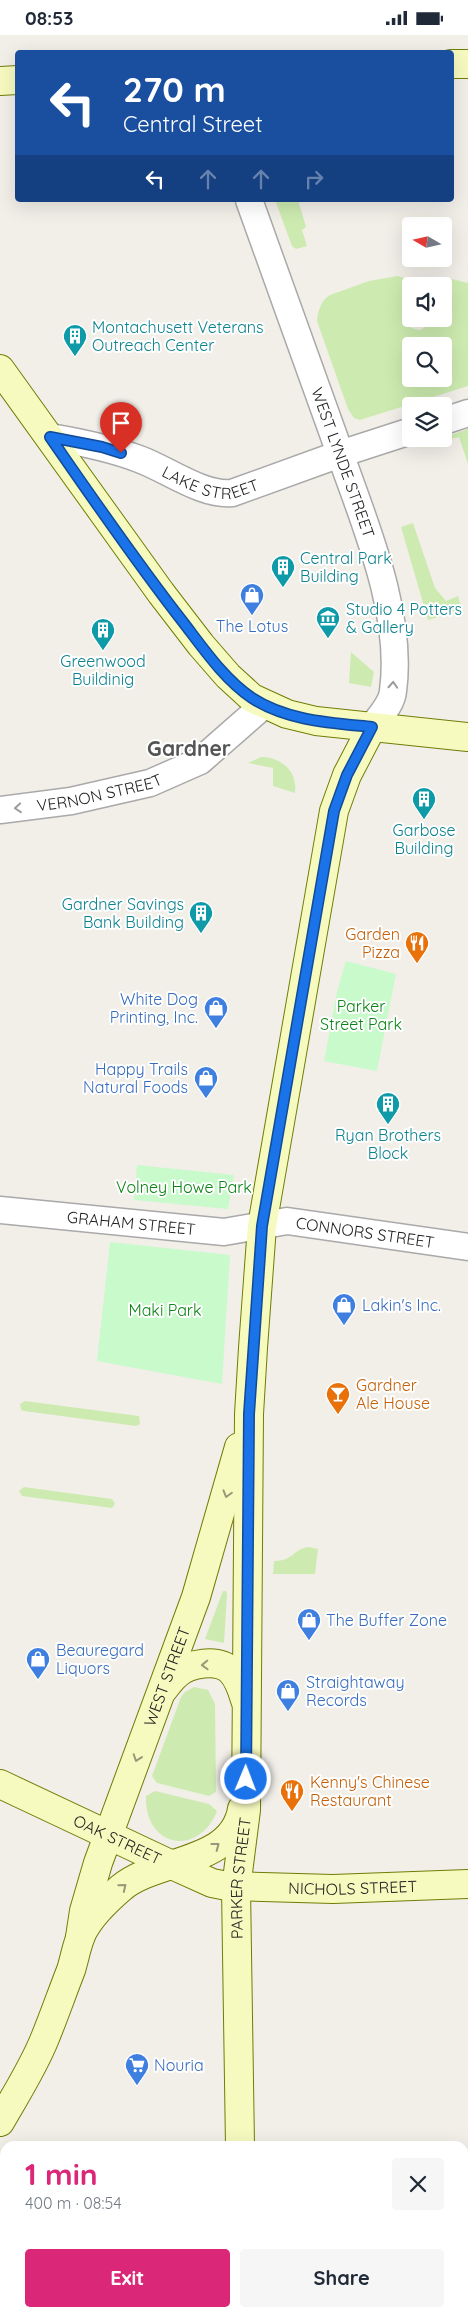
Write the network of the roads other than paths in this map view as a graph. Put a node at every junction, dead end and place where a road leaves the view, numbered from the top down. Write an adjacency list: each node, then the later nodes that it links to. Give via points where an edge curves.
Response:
1 (454, 64): 2 (main road)
2 (468, 64)
3 (15, 80): 4 (main road)
4 (0, 81)
5 (250, 202): 12 (street, WEST LYNDE STREET)
6 (0, 369): 7 (main road)
7 (10, 393): 11 (main road)
8 (468, 413): 9 (street)
9 (452, 418)
10 (402, 434): 12 (street, LAKE STREET)
11 (50, 437): 12 (street, LAKE STREET, via 102,447 140,459 216,492 232,493); 13 (main road, via 201,645 228,676 252,698)
12 (340, 454): 14 (street, WEST LYNDE STREET, one-way to 12, via 394,691 393,632 384,587)
13 (264, 704): 14 (main road, via 316,721); 17 (street, VERNON STREET, one-way to 17, via 200,761 150,783 71,801)
14 (372, 727): 15 (main road); 16 (main road); 19 (main road, PARKER STREET, via 347,775 334,811)
15 (468, 737)
16 (468, 753)
17 (0, 810)
18 (0, 1210): 19 (street, GRAHAM STREET, via 224,1231)
19 (262, 1226): 20 (street, CONNORS STREET, via 288,1221); 21 (main road, PARKER STREET)
20 (468, 1247)
21 (249, 1414): 22 (main road, WEST STREET, one-way to 22, via 196,1597); 23 (main road, PARKER STREET)
22 (159, 1695): 23 (main road, one-way to 22, via 233,1673 214,1664 195,1665 180,1671); 26 (main road, WEST STREET, one-way to 26)
23 (247, 1706): 25 (main road, PARKER STREET)
24 (0, 1784): 26 (main road, OAK STREET)
25 (246, 1789): 27 (main road, WEST STREET, one-way to 25, via 208,1851 229,1834 241,1814); 29 (main road, PARKER STREET, via 244,1835)
26 (108, 1835): 27 (main road, OAK STREET); 30 (main road, WEST STREET, via 84,1911)
27 (172, 1865): 29 (main road, OAK STREET, via 212,1883); 30 (main road, WEST STREET, one-way to 27, via 99,1909 122,1887 152,1869)
28 (468, 1884): 29 (main road, NICHOLS STREET, via 333,1889)
29 (236, 1888): 32 (main road, PARKER STREET)
30 (80, 1937): 31 (main road, WEST STREET, via 44,2039)
31 (0, 2122)
32 (240, 2141)

